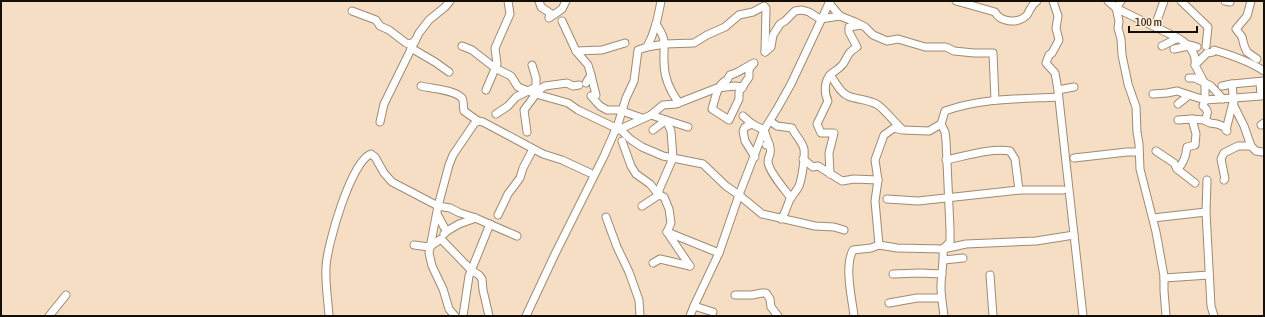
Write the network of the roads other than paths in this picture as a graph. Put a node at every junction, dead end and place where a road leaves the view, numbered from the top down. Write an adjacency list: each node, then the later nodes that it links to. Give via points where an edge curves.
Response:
1 (450, 1): 29 (street, via 429,20)
2 (508, 1): 42 (street, via 510,14 495,48)
3 (539, 1): 4 (street, via 541,7 550,13 549,18 562,9)
4 (566, 1)
5 (661, 1): 22 (street)
6 (956, 1): 7 (street, via 995,12 1006,22 1026,16)
7 (1037, 1)
8 (1053, 1): 59 (street, via 1058,16 1058,40 1046,62 1055,73)
9 (1108, 1): 17 (street)
10 (1121, 1): 17 (street)
11 (1164, 1): 24 (street)
12 (1181, 1): 34 (street, via 1208,27)
13 (1225, 1): 14 (street)
14 (1230, 1)
15 (1251, 1): 38 (street, via 1247,16 1236,29)
16 (829, 2): 19 (street); 20 (street)
17 (1116, 8): 24 (street); 97 (street, via 1122,55 1136,107)
18 (352, 12): 29 (street, via 376,20 406,43)
19 (840, 16): 20 (street); 23 (street)
20 (820, 20): 28 (street, via 805,11 795,11 778,26 771,47 766,52 764,6 752,13 739,15 695,43); 78 (street, via 791,84)
21 (562, 22): 37 (street)
22 (656, 24): 28 (street, via 663,34); 35 (street)
23 (861, 25): 46 (street, via 849,27 857,47 849,52 842,65); 65 (street, via 873,35 887,41 898,39 925,47 993,53)
24 (1155, 26): 25 (street)
25 (1178, 38): 31 (street); 32 (street)
26 (1236, 41): 38 (street)
27 (625, 43): 37 (street, via 602,50)
28 (665, 44): 35 (street); 67 (street, via 664,63 667,79 670,91)
29 (413, 45): 44 (street); 79 (street, via 384,104)
30 (462, 46): 42 (street, via 472,50)
31 (1162, 46)
32 (1189, 46): 33 (street); 36 (street); 41 (street, via 1196,60)
33 (1197, 46)
34 (1206, 46)
35 (647, 47): 69 (street, via 638,50 634,78)
36 (1174, 49)
37 (576, 51): 45 (street, via 588,65)
38 (1247, 52): 39 (street)
39 (1257, 59)
40 (532, 65): 57 (street, via 536,87)
41 (1195, 65): 43 (street, via 1214,50 1240,58); 49 (street)
42 (495, 68): 56 (street); 57 (street, via 511,76 518,87)
43 (1264, 71)
44 (449, 72)
45 (591, 75): 58 (street, via 582,84 545,86); 69 (street, via 596,95 592,95 593,99 607,110)
46 (830, 75): 87 (street, via 847,96 876,104); 106 (street, via 824,94 828,101 817,124 821,133 834,134 829,153)
47 (1189, 78): 49 (street, via 1195,78)
48 (1262, 82): 50 (street); 62 (street)
49 (1205, 84): 64 (street, via 1212,86); 66 (street)
50 (1232, 84): 52 (street); 63 (street)
51 (421, 86): 80 (street, via 444,90 462,98 464,110)
52 (1222, 86)
53 (720, 87): 54 (street); 54 (street, via 730,75 754,63 749,69 749,77); 54 (street, via 712,109 729,120); 67 (street)
54 (743, 87)
55 (1074, 87): 59 (street)
56 (486, 90)
57 (528, 91): 58 (street); 70 (street, via 516,97)
58 (536, 94): 84 (street, via 568,103); 88 (street, via 524,110)
59 (1058, 94): 65 (street); 131 (street)
60 (1153, 94): 61 (street, via 1177,91)
61 (1189, 95): 66 (street); 68 (street)
62 (1263, 96): 63 (street)
63 (1234, 98): 64 (street); 77 (street, via 1226,131 1225,127); 93 (street, via 1234,106)
64 (1223, 99): 66 (street)
65 (995, 100): 82 (street, via 945,111)
66 (1205, 100): 77 (street, via 1203,106 1208,113)
67 (679, 103): 71 (street, via 663,104)
68 (1178, 104)
69 (622, 112): 73 (street); 84 (street)
70 (496, 114)
71 (651, 115): 73 (street); 75 (street)
72 (743, 116): 81 (street)
73 (642, 118): 84 (street)
74 (1192, 119): 76 (street); 77 (street); 104 (street, via 1196,134 1194,145 1187,147 1182,165)
75 (666, 120): 83 (street); 85 (street); 100 (street, via 671,130)
76 (1178, 120)
77 (1205, 120)
78 (770, 121): 86 (street); 102 (street, via 777,126 792,128 804,149)
79 (380, 122)
80 (478, 122): 95 (street, via 483,122); 118 (street, via 472,126 449,165)
81 (752, 124): 86 (street); 99 (street, via 743,131 748,147)
82 (941, 124): 87 (street, via 929,131); 103 (street, via 945,132)
83 (688, 127)
84 (617, 128): 89 (street); 92 (street)
85 (653, 130)
86 (764, 130): 91 (street); 94 (street)
87 (902, 130): 107 (street, via 894,128 884,135 876,160)
88 (527, 132)
89 (630, 138): 90 (street); 100 (street, via 642,147)
90 (622, 142): 92 (street); 113 (street, via 636,174 650,184)
91 (769, 144): 94 (street); 116 (street, via 772,151 768,162 772,174)
92 (608, 146): 159 (street)
93 (1251, 146): 98 (street); 109 (street, via 1238,146 1224,153)
94 (758, 148): 99 (street)
95 (533, 149): 105 (street); 122 (street, via 520,178 508,194)
96 (1156, 151): 104 (street, via 1174,163)
97 (1139, 152): 101 (street); 125 (street, via 1142,180)
98 (1262, 152)
99 (755, 157): 114 (street)
100 (673, 158): 113 (street); 114 (street, via 703,164)
101 (1074, 158)
102 (803, 159): 106 (street, via 813,167 818,166); 116 (street, via 799,186)
103 (946, 160): 111 (street, via 981,152 1010,151 1015,160); 115 (street)
104 (1177, 169): 110 (street)
105 (590, 174)
106 (830, 174): 107 (street, via 842,181)
107 (878, 180): 135 (street, via 875,201)
108 (1207, 180): 120 (street)
109 (1224, 180)
110 (1195, 183)
111 (1018, 190): 112 (street); 115 (street)
112 (1063, 190)
113 (659, 195): 119 (street); 130 (street, via 664,197 669,209 671,223)
114 (739, 195): 126 (street, via 760,213); 138 (street)
115 (948, 197): 117 (street, via 918,201); 137 (street, via 950,242)
116 (791, 198): 126 (street)
117 (887, 199)
118 (438, 206): 121 (street); 124 (street); 155 (street, via 392,182 373,155 370,154 360,162 333,230 329,248 326,265)
119 (642, 206)
120 (1206, 212): 125 (street); 146 (street)
121 (437, 214): 129 (street); 136 (street)
122 (498, 215)
123 (606, 217): 160 (street, via 639,300)
124 (476, 218): 127 (street); 129 (street)
125 (1153, 218): 147 (street)
126 (781, 219): 128 (street)
127 (490, 224): 132 (street); 142 (street)
128 (844, 230)
129 (447, 231): 133 (street)
130 (668, 232): 138 (street); 141 (street, via 690,266 660,259)
131 (1074, 235): 137 (street, via 1036,241 966,244); 166 (street)
132 (517, 236)
133 (440, 239): 136 (street); 142 (street)
134 (414, 245): 136 (street)
135 (879, 245): 137 (street); 163 (street, via 853,250 850,255 849,283)
136 (429, 247): 156 (street, via 432,266 449,309)
137 (943, 249): 140 (street)
138 (719, 253): 152 (street)
139 (963, 258): 140 (street)
140 (944, 260): 144 (street)
141 (654, 263)
142 (471, 270): 157 (street); 158 (street, via 482,278)
143 (893, 274): 144 (street)
144 (942, 274): 150 (street)
145 (990, 275): 165 (street)
146 (1209, 275): 147 (street); 168 (street)
147 (1164, 278): 167 (street)
148 (66, 295): 154 (street)
149 (735, 295): 162 (street, via 766,293 771,307)
150 (941, 298): 151 (street, via 917,298); 164 (street)
151 (889, 303)
152 (694, 306): 153 (street); 161 (street)
153 (713, 312)
154 (50, 315)
155 (329, 316)
156 (455, 316)
157 (463, 316)
158 (488, 316)
159 (526, 316)
160 (640, 316)
161 (690, 316)
162 (778, 316)
163 (854, 316)
164 (944, 316)
165 (993, 316)
166 (1082, 316)
167 (1166, 316)
168 (1214, 316)

